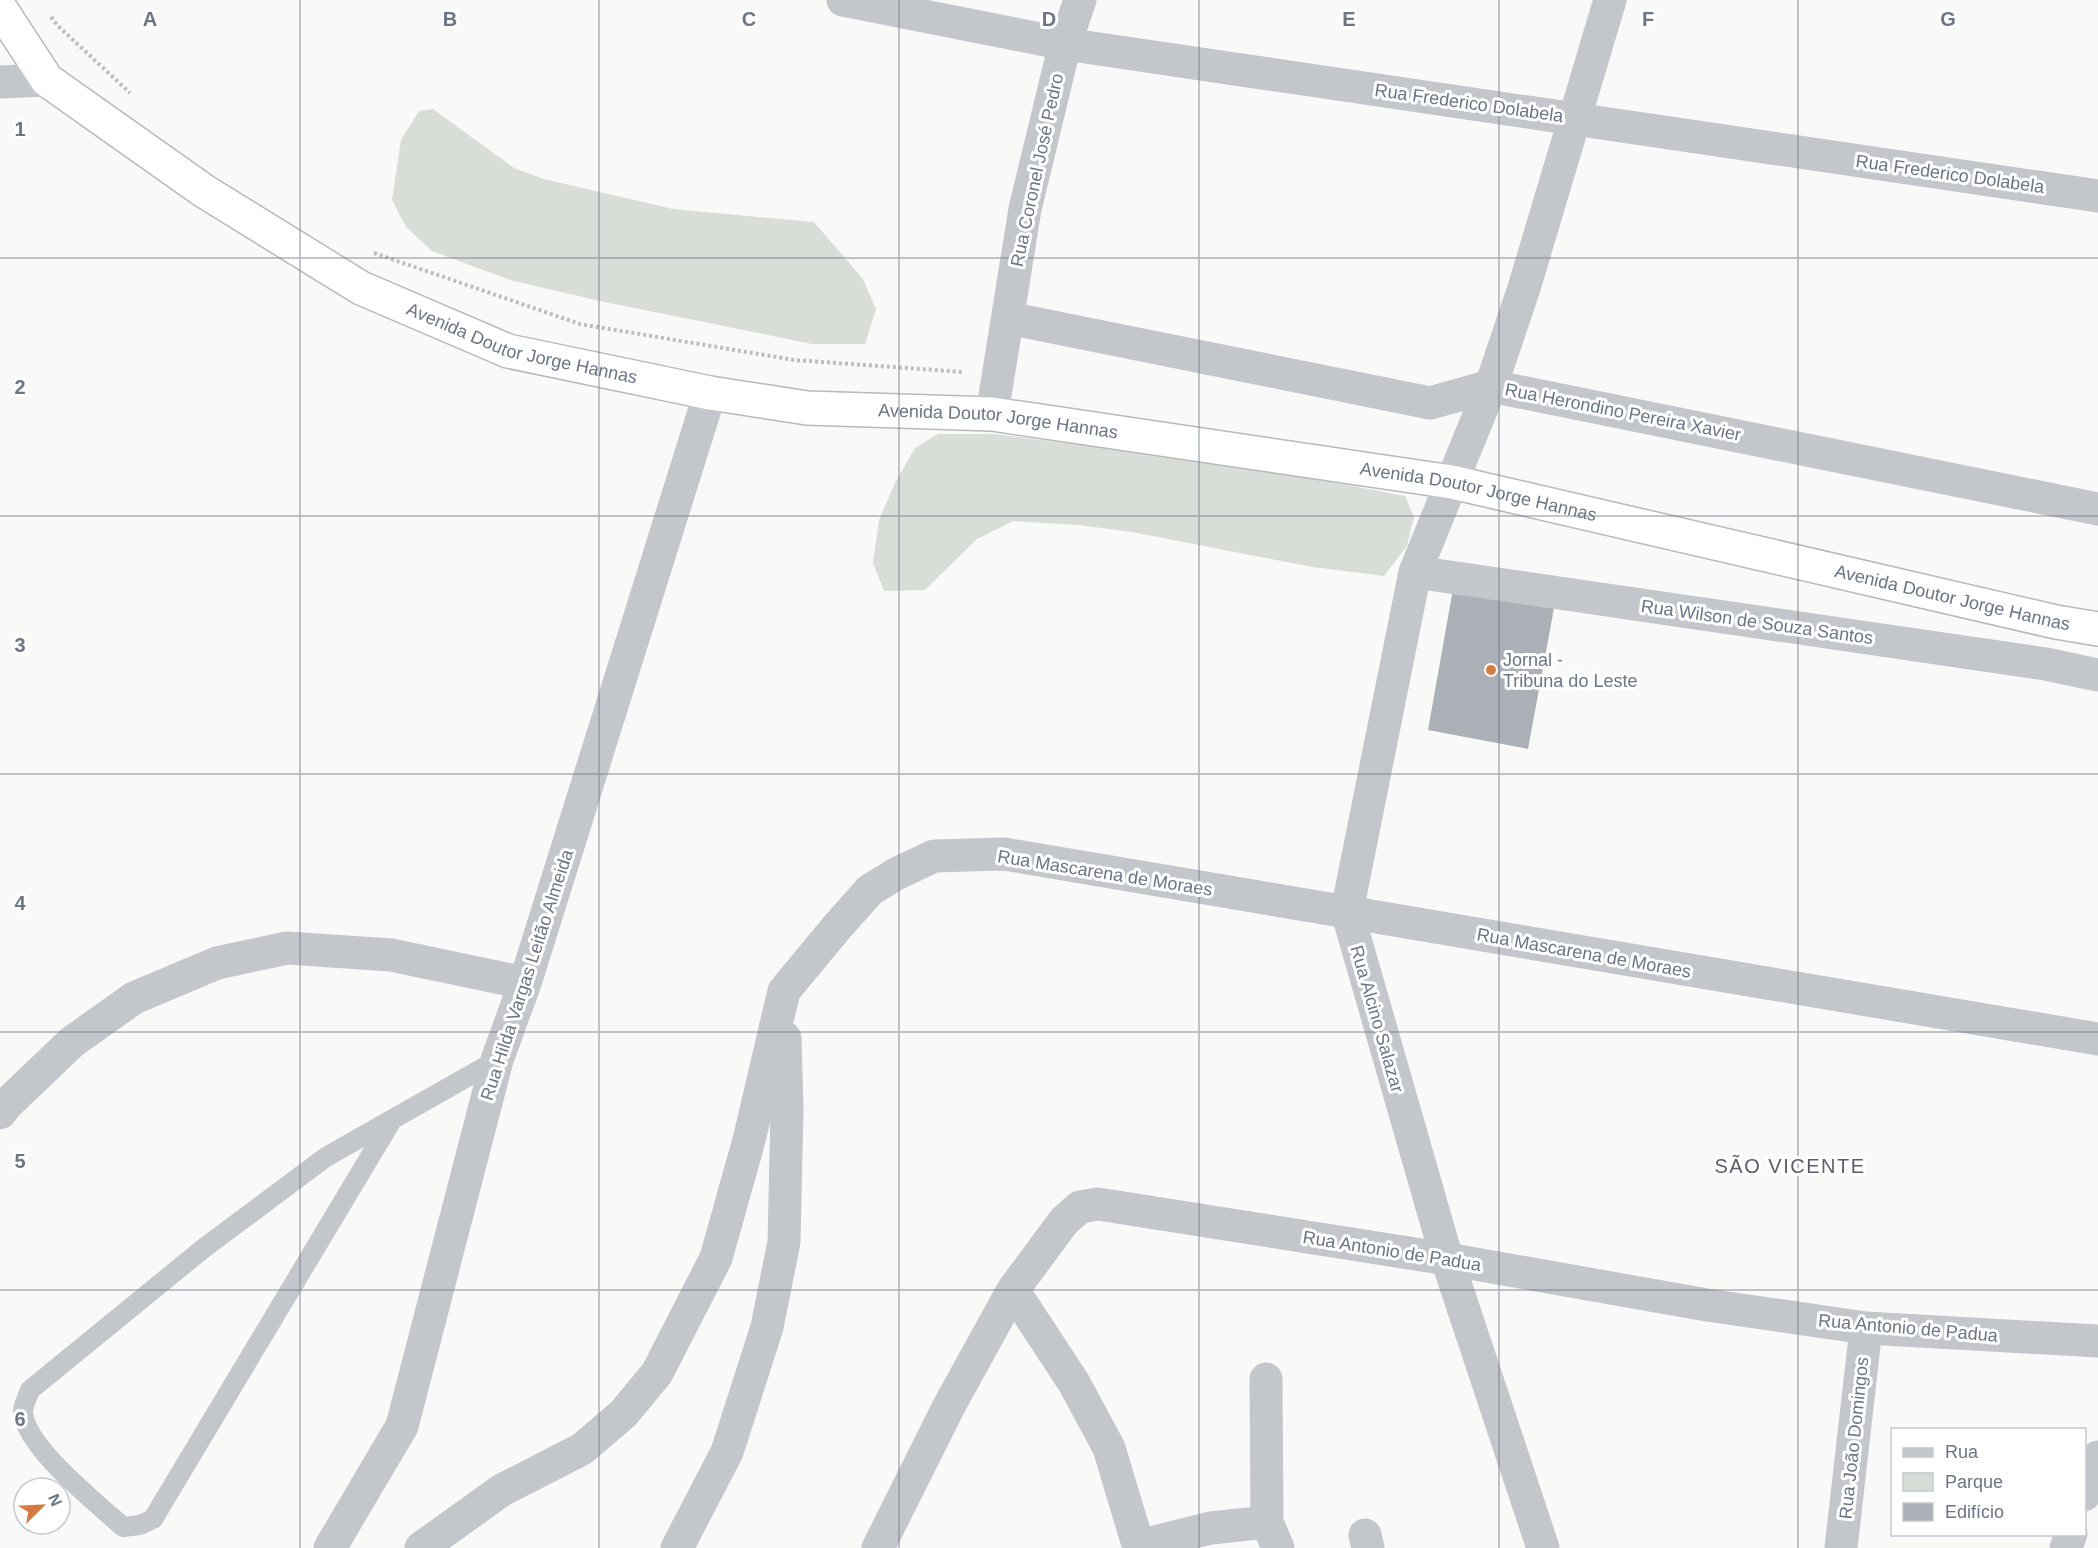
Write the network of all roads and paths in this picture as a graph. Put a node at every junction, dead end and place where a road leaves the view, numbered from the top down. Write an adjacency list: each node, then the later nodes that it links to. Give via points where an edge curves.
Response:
1 (843, 0): 6 (street, Rua Frederico Dolabela)
2 (1080, 0): 6 (street, Rua Coronel José Pedro)
3 (1610, 0): 10 (street, Rua Alcino Salazar)
4 (0, 8): 7 (highway, Avenida Doutor Jorge Hannas)
5 (45, 9): 9 (path, via 58,26)
6 (1065, 44): 10 (street, Rua Frederico Dolabela); 13 (street, Rua Coronel José Pedro, via 1025,209)
7 (47, 80): 8 (street); 16 (highway, Avenida Doutor Jorge Hannas, via 204,191 361,288 508,351)
8 (0, 82)
9 (135, 97)
10 (1576, 118): 11 (street, Rua Frederico Dolabela); 15 (street, Rua Alcino Salazar)
11 (2098, 196)
12 (372, 252): 14 (path, via 580,324 794,360)
13 (1008, 318): 14 (street, Rua Coronel José Pedro); 15 (street, Rua Herondino Pereira Xavier, via 1430,403)
14 (999, 375): 17 (street, Rua Coronel José Pedro)
15 (1491, 386): 18 (street, Rua Alcino Salazar); 19 (street, Rua Herondino Pereira Xavier)
16 (710, 393): 17 (highway, Avenida Doutor Jorge Hannas, via 807,408); 26 (street, Rua Hilda Vargas Leitão Almeida)
17 (992, 414): 18 (highway, Avenida Doutor Jorge Hannas)
18 (1452, 482): 20 (street, Rua Alcino Salazar); 21 (highway, Avenida Doutor Jorge Hannas)
19 (2098, 509)
20 (1415, 572): 23 (street, Rua Wilson de Souza Santos); 25 (street, Rua Alcino Salazar)
21 (2056, 622): 22 (highway, Avenida Doutor Jorge Hannas); 23 (street)
22 (2098, 628)
23 (2046, 664): 24 (street, Rua Wilson de Souza Santos)
24 (2098, 675)
25 (1347, 911): 27 (street, Rua Mascarena de Moraes, via 1004,854 934,856 870,890); 28 (street, Rua Mascarena de Moraes); 32 (street, Rua Alcino Salazar)
26 (525, 982): 29 (street, Rua Hilda Vargas Leitão Almeida); 30 (street, via 391,955 287,948 217,963 134,998 72,1042)
27 (784, 991): 42 (street, Rua Mascarena de Moraes, via 716,1258 657,1373 623,1414 582,1449 502,1490); 43 (street, via 784,1242 767,1327 727,1452)
28 (2098, 1039)
29 (497, 1060): 31 (lane); 41 (street, Rua Hilda Vargas Leitão Almeida, via 402,1426)
30 (0, 1113)
31 (392, 1120): 31 (lane, via 326,1157 213,1241 30,1390 23,1411 30,1433 42,1451 123,1527 153,1519)
32 (1447, 1259): 33 (street, Rua Antonio de Padua, via 1098,1204 1080,1208 1064,1221); 34 (street, Rua Antonio de Padua, via 1707,1305); 45 (street, Rua Alcino Salazar)
33 (1013, 1290): 40 (street, via 1074,1383 1109,1448); 44 (street, Rua Antonio de Padua)
34 (1866, 1328): 35 (street, Rua Antonio de Padua); 46 (street, Rua João Domingos)
35 (2098, 1341)
36 (1266, 1378): 39 (street)
37 (2098, 1457): 38 (street)
38 (2086, 1492)
39 (1273, 1535): 40 (street, via 1211,1528)
40 (1139, 1547)
41 (330, 1548)
42 (422, 1548)
43 (677, 1548)
44 (878, 1548)
45 (1543, 1548)
46 (1841, 1548)

